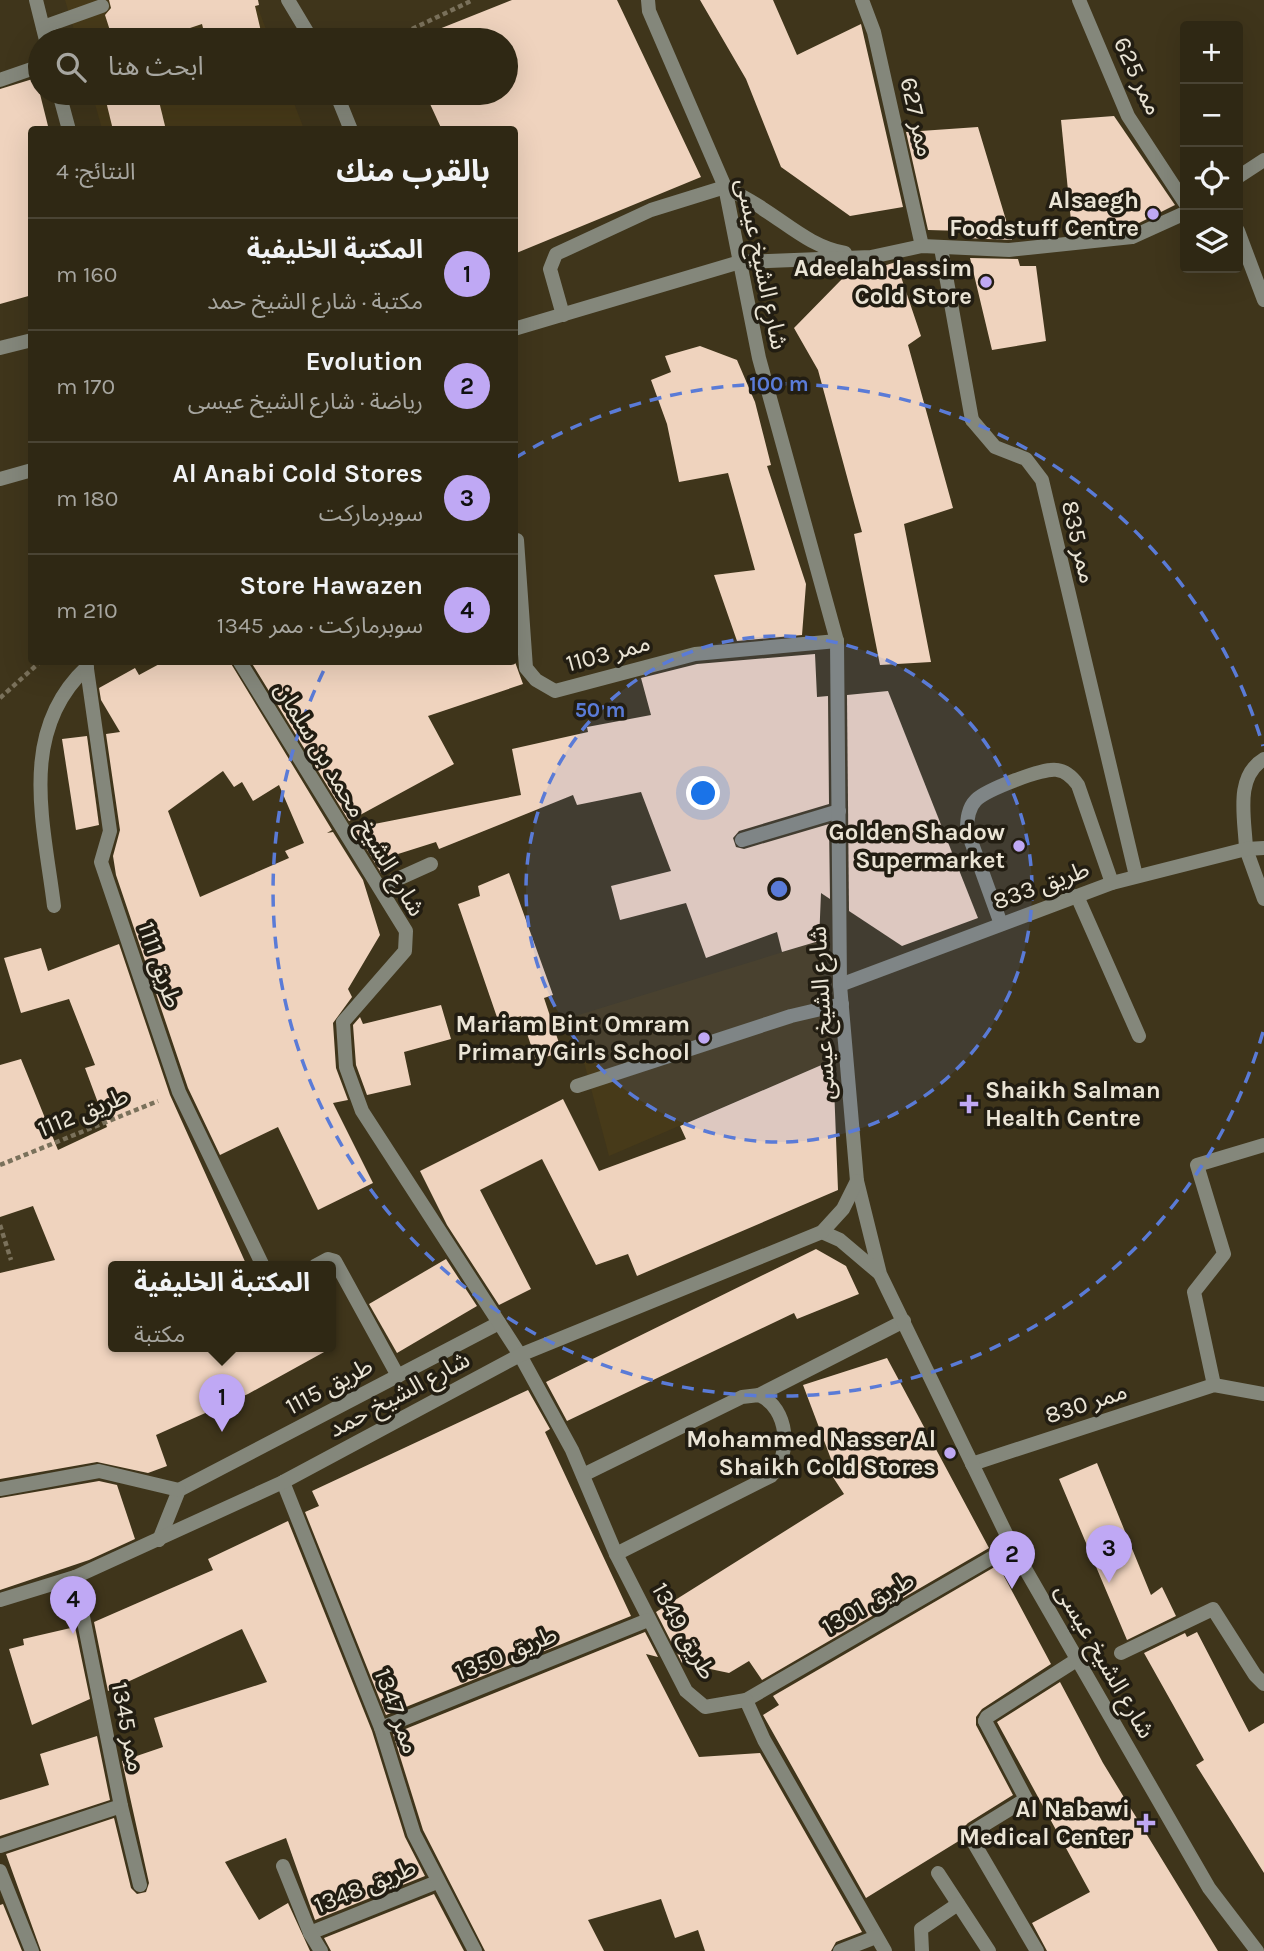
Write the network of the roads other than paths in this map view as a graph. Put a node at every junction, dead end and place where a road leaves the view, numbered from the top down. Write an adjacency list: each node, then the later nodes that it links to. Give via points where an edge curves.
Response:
1 (36, 0): 7 (street)
2 (288, 0): 9 (street)
3 (648, 0): 18 (street, شارع الشيخ عيسى)
4 (862, 0): 22 (street, ممر 627, via 874,32)
5 (1079, 0): 19 (street, ممر 625, via 1128,116)
6 (102, 6): 8 (street)
7 (43, 28)
8 (57, 28)
9 (305, 28)
10 (28, 70): 11 (street)
11 (0, 80)
12 (62, 105): 14 (street)
13 (341, 105): 15 (street)
14 (68, 126)
15 (349, 126)
16 (1264, 160): 17 (street)
17 (1243, 174)
18 (725, 187): 24 (street, via 796,234 833,251); 25 (street, شارع الشيخ عيسى); 27 (street, via 651,210 556,254 550,269)
19 (1180, 195)
20 (1180, 215): 23 (street, via 1132,237 1009,250)
21 (1243, 243): 26 (street)
22 (922, 246): 23 (street); 24 (street)
23 (941, 248): 44 (street, ممر 835, via 972,420 995,447 1026,459 1042,480)
24 (871, 257): 25 (street)
25 (740, 262): 27 (street); 34 (street, شارع الشيخ عيسى, via 758,358)
26 (1264, 300)
27 (563, 315): 28 (street)
28 (518, 328)
29 (28, 341): 30 (street)
30 (0, 348)
31 (28, 471): 32 (street)
32 (0, 479)
33 (518, 554): 34 (street, ممر 1103, via 526,668 555,691 695,654)
34 (837, 641): 39 (street, شارع الشيخ عيسى)
35 (86, 665): 49 (street, via 72,681 49,725 39,765)
36 (87, 665): 58 (street, طريق 1111, via 110,831 101,862 179,1092)
37 (242, 665): 46 (street, شارع الشيخ محمد بن سلمان)
38 (1264, 759): 42 (street, via 1253,766 1244,782)
39 (839, 811): 40 (street); 51 (street, شارع الشيخ عيسى)
40 (742, 840)
41 (1264, 848): 42 (street, طريق 833)
42 (1246, 849): 44 (street, طريق 833); 48 (street)
43 (431, 864): 46 (street)
44 (1136, 876): 45 (street, طريق 833)
45 (1112, 883): 47 (street, طريق 833); 50 (street, via 1078,785 1058,770 1041,771 984,794 967,818 967,830)
46 (380, 887): 62 (street, شارع الشيخ محمد بن سلمان, via 406,931 405,951 344,1022 346,1067 362,1111)
47 (1077, 896): 50 (street, طريق 833); 53 (street)
48 (1264, 899)
49 (54, 906)
50 (1001, 924): 51 (street, طريق 833)
51 (840, 985): 52 (street, شارع الشيخ عيسى)
52 (842, 1004): 54 (street, via 791,1016); 56 (street, شارع الشيخ عيسى)
53 (1139, 1036)
54 (577, 1086)
55 (1264, 1145): 65 (street, via 1197,1165 1224,1254 1194,1292)
56 (857, 1181): 57 (street, شارع الشيخ حمد, via 843,1209); 60 (street, شارع الشيخ عيسى)
57 (822, 1232): 60 (street, via 840,1240); 63 (street, شارع الشيخ حمد)
58 (261, 1261)
59 (336, 1263): 64 (street)
60 (880, 1274): 61 (street, شارع الشيخ عيسى)
61 (904, 1321): 67 (street); 68 (street, شارع الشيخ عيسى)
62 (499, 1323): 63 (street, شارع الشيخ محمد بن سلمان); 64 (street, طريق 1115)
63 (520, 1355): 69 (street, طريق 1349); 70 (street, شارع الشيخ حمد)
64 (398, 1376): 72 (street, طريق 1115)
65 (1214, 1385): 66 (street, ممر 830); 68 (street, ممر 830)
66 (1264, 1394)
67 (758, 1395): 69 (street, via 742,1397); 75 (street, via 775,1408 786,1443 778,1470)
68 (972, 1464): 74 (street, شارع الشيخ عيسى)
69 (583, 1475): 75 (street, طريق 1349)
70 (283, 1482): 73 (street, شارع الشيخ حمد); 83 (street, ممر 1347)
71 (0, 1489): 72 (street, via 99,1471)
72 (179, 1490): 73 (street)
73 (159, 1540): 76 (street, شارع الشيخ حمد)
74 (1012, 1546): 80 (street, شارع الشيخ عيسى); 82 (street, طريق 1301)
75 (616, 1554): 78 (street, طريق 1349)
76 (75, 1577): 77 (street, شارع الشيخ حمد); 84 (street, ممر 1345)
77 (0, 1600)
78 (648, 1620): 82 (street, طريق 1349, via 686,1691 705,1707); 83 (street, طريق 1350)
79 (1121, 1653): 81 (street, via 1213,1609)
80 (1078, 1659): 101 (street, via 985,1721 1026,1800 974,1831 971,1838); 102 (street, شارع الشيخ عيسى, via 1209,1888)
81 (1264, 1684)
82 (746, 1700): 93 (street)
83 (381, 1728): 89 (street, ممر 1347, via 414,1834)
84 (121, 1806): 85 (street); 90 (street, ممر 1345)
85 (0, 1846)
86 (283, 1866): 92 (street)
87 (0, 1871): 94 (street)
88 (938, 1873): 91 (street)
89 (437, 1882): 92 (street, طريق 1348); 96 (street, ممر 1347)
90 (140, 1885)
91 (958, 1904): 99 (street, via 920,1929); 100 (street)
92 (310, 1933): 95 (street)
93 (876, 1937): 97 (street); 98 (street)
94 (32, 1951)
95 (321, 1951)
96 (475, 1951)
97 (840, 1951)
98 (885, 1951)
99 (922, 1951)
100 (989, 1951)
101 (1037, 1951)
102 (1257, 1951)

